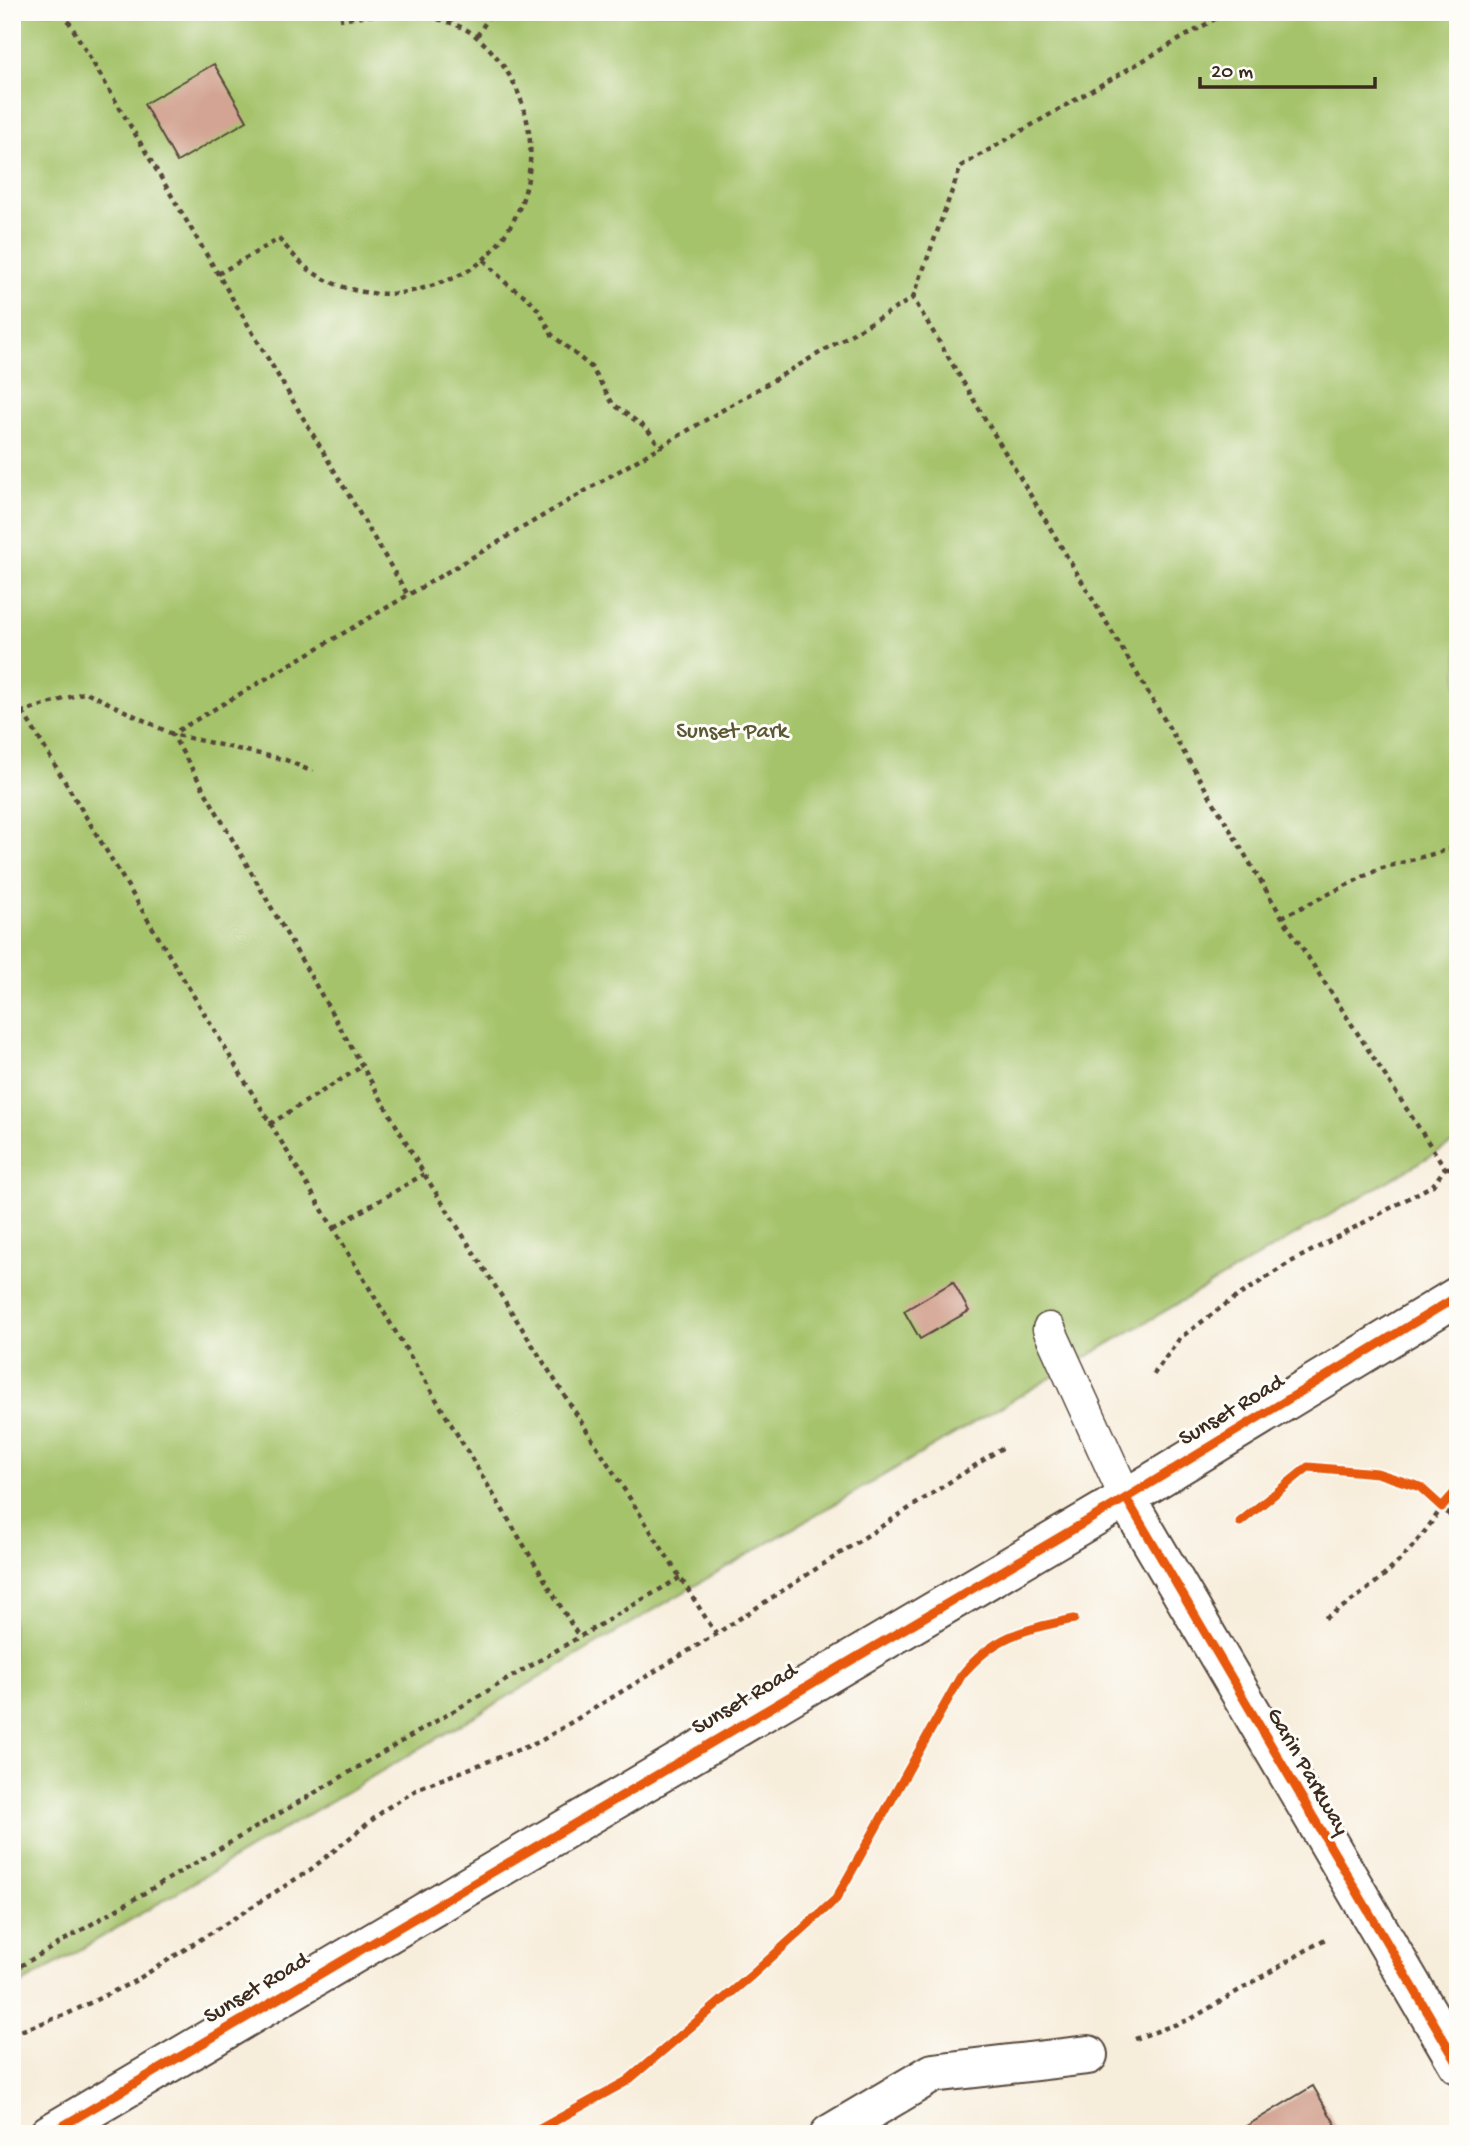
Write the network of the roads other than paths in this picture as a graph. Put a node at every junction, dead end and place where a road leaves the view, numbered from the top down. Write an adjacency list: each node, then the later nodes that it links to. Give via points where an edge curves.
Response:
1 (1458, 1296): 3 (street, Sunset Road)
2 (1049, 1329): 3 (lane)
3 (1125, 1499): 5 (street, Garin Parkway); 6 (street, Sunset Road)
4 (1088, 2055): 7 (street, via 933,2073)
5 (1458, 2064)
6 (49, 2134)
7 (830, 2134)

